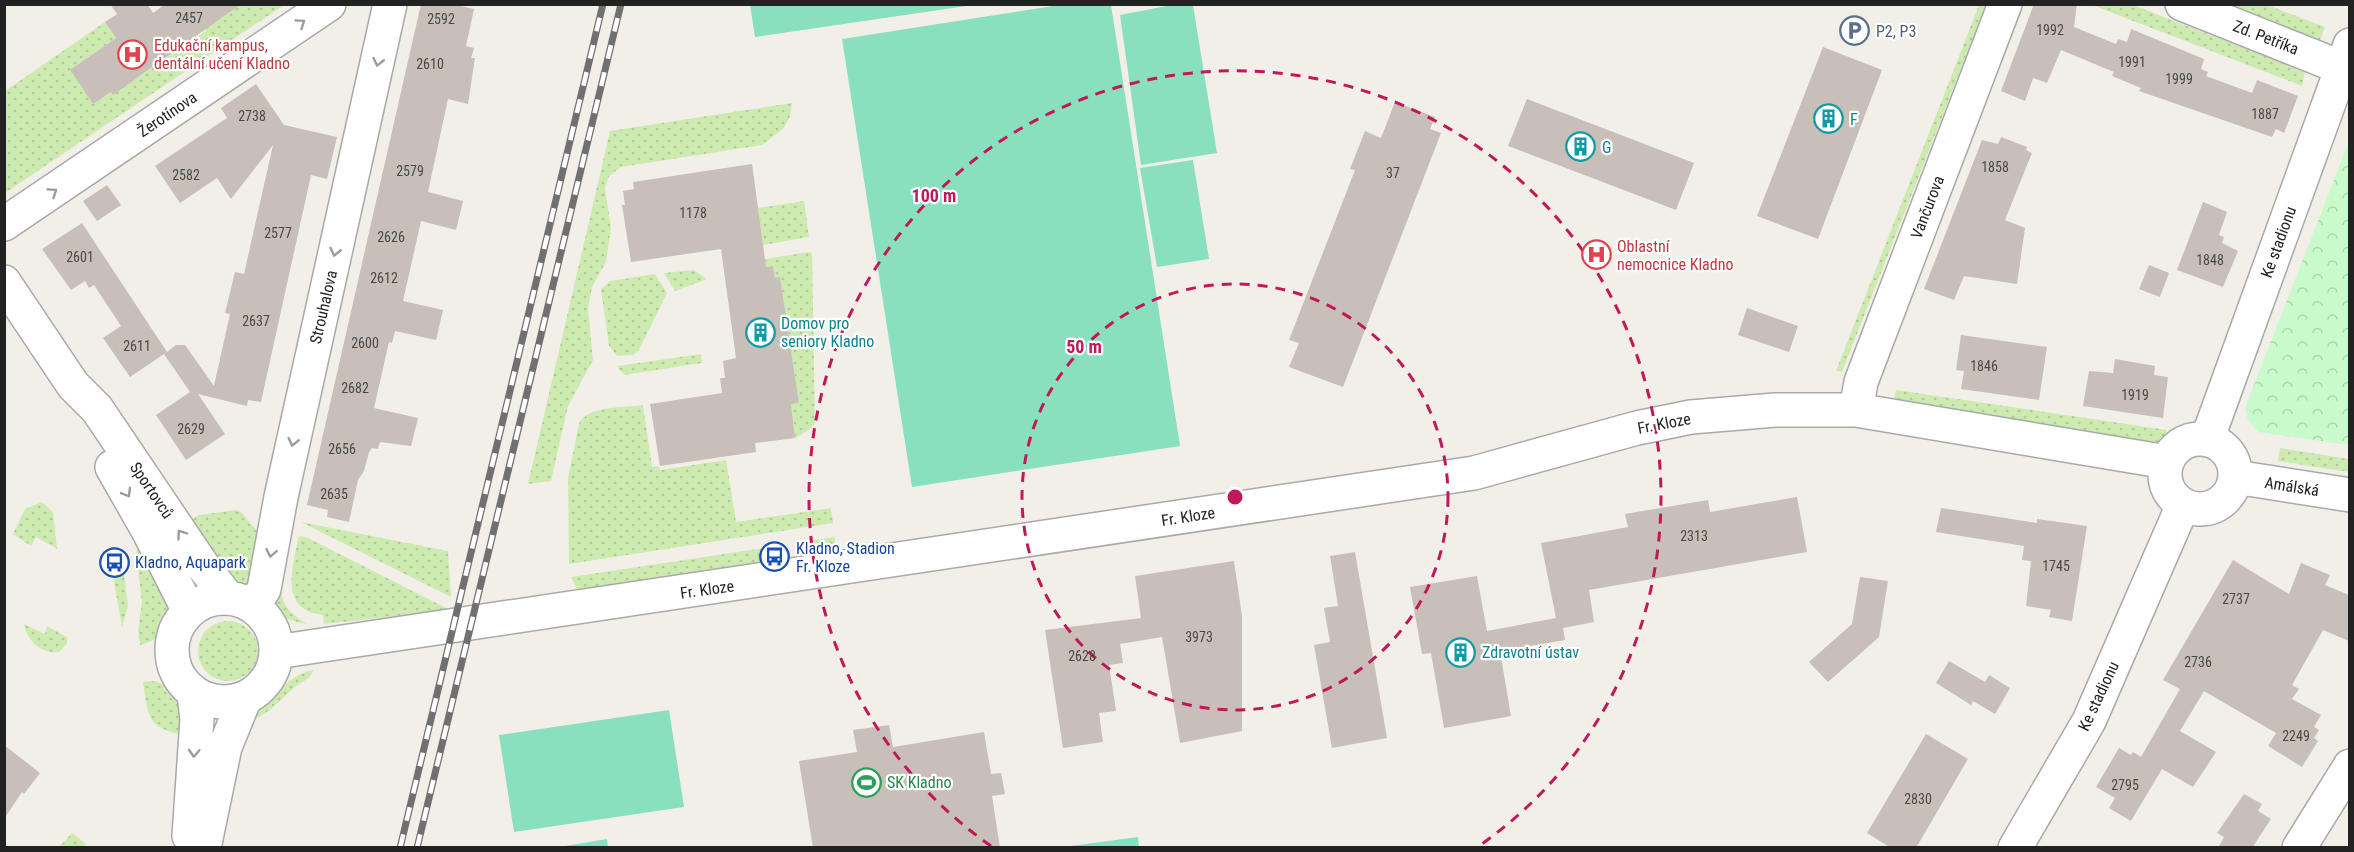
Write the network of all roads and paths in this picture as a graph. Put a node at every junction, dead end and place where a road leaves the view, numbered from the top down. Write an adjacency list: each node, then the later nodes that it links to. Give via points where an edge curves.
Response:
1 (329, 4): 6 (street, Žerotínova, one-way to 1)
2 (2005, 4): 9 (street, Vančurova, via 1861,382)
3 (2182, 4): 5 (street, Zd. Petříka)
4 (387, 7): 15 (street, Strouhalova, one-way to 15, via 264,589)
5 (2346, 61): 10 (street, Ke stadionu)
6 (4, 224)
7 (4, 282): 8 (street, Sportovců)
8 (73, 385): 15 (street, Sportovců, one-way to 8, via 196,556 97,409); 16 (street, Sportovců, one-way to 16, via 78,408)
9 (1856, 410): 11 (street, Fr. Kloze); 17 (street, Fr. Kloze, via 1775,410 1691,417 1474,472)
10 (2207, 440): 11 (street, via 2178,446); 12 (street, via 2230,457)
11 (2167, 462): 14 (street, via 2164,472 2169,491)
12 (2235, 477): 13 (street, Amálská); 14 (street, via 2228,496 2212,508 2192,509)
13 (2349, 495)
14 (2183, 505): 23 (street, Ke stadionu, via 2089,721)
15 (241, 602): 16 (street, via 202,602); 17 (street, Sportovců, via 266,619 274,635)
16 (189, 611): 18 (street, via 175,633 172,658 183,682)
17 (276, 652): 19 (street, via 267,679)
18 (194, 694): 19 (street, via 215,701); 21 (street, one-way to 21, via 197,719)
19 (245, 698): 22 (street, via 225,747)
20 (2349, 766): 24 (street)
21 (189, 848)
22 (204, 848)
23 (2015, 848)
24 (2299, 848)

